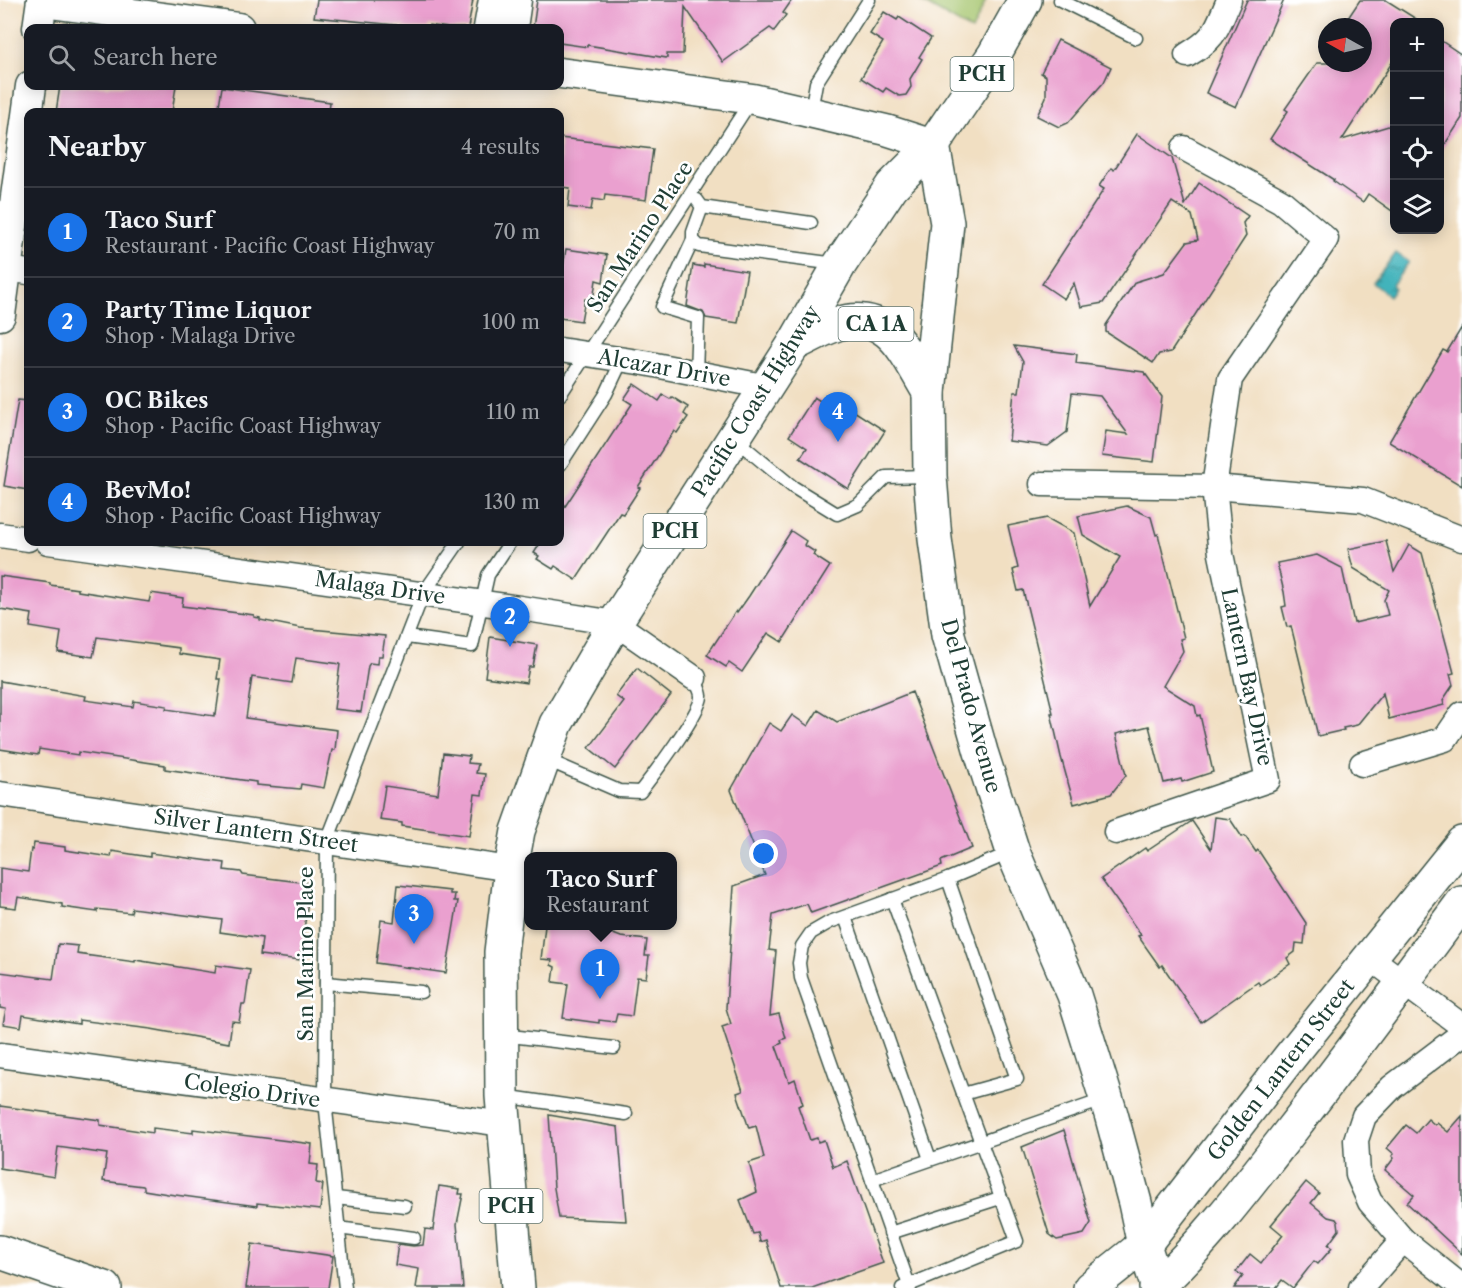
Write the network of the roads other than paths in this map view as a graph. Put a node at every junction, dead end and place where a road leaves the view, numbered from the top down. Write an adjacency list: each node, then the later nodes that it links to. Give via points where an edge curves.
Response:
1 (494, 0): 9 (street)
2 (516, 0): 10 (street)
3 (869, 0): 17 (lane, via 816,83)
4 (1026, 0): 18 (main road, Pacific Coast Highway / PCH, via 994,56)
5 (1060, 0): 11 (lane)
6 (1229, 0): 12 (street, via 1215,32 1205,44)
7 (36, 8): 8 (street)
8 (198, 24)
9 (490, 24)
10 (513, 24)
11 (1136, 38)
12 (1187, 54)
13 (564, 74): 15 (street)
14 (31, 90): 16 (street)
15 (753, 99): 17 (street); 21 (lane, San Marino Place)
16 (29, 108)
17 (811, 111): 18 (street)
18 (933, 145): 25 (main road, Pacific Coast Highway / PCH, via 892,186); 35 (main road, Del Prado Avenue, via 947,223)
19 (1184, 148): 40 (street, Lantern Bay Drive, via 1281,201 1326,239 1230,379)
20 (24, 154): 26 (street)
21 (692, 193): 22 (lane); 30 (lane, San Marino Place)
22 (702, 207): 23 (lane); 24 (lane)
23 (811, 223)
24 (693, 240): 25 (lane, via 699,246); 32 (lane, via 662,307 698,318)
25 (840, 264): 28 (main road, Pacific Coast Highway / PCH)
26 (12, 270): 27 (street)
27 (0, 315)
28 (794, 344): 33 (main road, Pacific Coast Highway / PCH); 35 (main road, CA 1A, via 837,324 873,323 895,337)
29 (564, 351): 30 (street, Alcazar Drive)
30 (588, 354): 31 (street, Alcazar Drive); 34 (lane, San Marino Place)
31 (622, 360): 32 (street, Alcazar Drive); 37 (lane, via 606,394)
32 (696, 373): 33 (street, Alcazar Drive)
33 (768, 387): 36 (main road, Pacific Coast Highway / PCH)
34 (564, 389)
35 (929, 392): 38 (main road, Del Prado Avenue)
36 (734, 439): 38 (lane, via 793,487 837,514 858,505 886,477); 49 (main road, Pacific Coast Highway / PCH)
37 (564, 459)
38 (930, 476): 59 (main road, Del Prado Avenue, via 948,634)
39 (1042, 484): 40 (street)
40 (1215, 487): 43 (street, via 1363,500); 56 (street, Lantern Bay Drive, via 1221,554 1268,780)
41 (0, 535): 42 (street)
42 (24, 538)
43 (1462, 539)
44 (77, 546): 47 (street, Malaga Drive)
45 (456, 546): 47 (lane, San Marino Place)
46 (507, 546): 48 (lane, via 488,575)
47 (423, 594): 48 (street, Malaga Drive); 50 (lane, San Marino Place)
48 (480, 603): 49 (street, Malaga Drive); 50 (lane, via 472,646)
49 (615, 623): 51 (street, Malaga Drive); 53 (main road, Pacific Coast Highway / PCH, via 556,724)
50 (407, 637): 57 (lane, San Marino Place)
51 (694, 678): 53 (lane, via 702,696 697,710 640,792 619,791)
52 (1462, 714): 54 (street, via 1444,739)
53 (544, 758): 60 (main road, Pacific Coast Highway / PCH, via 518,831)
54 (1362, 764)
55 (0, 794): 57 (street, Silver Lantern Street)
56 (1116, 832)
57 (327, 841): 60 (street, Silver Lantern Street); 67 (lane, San Marino Place)
58 (1462, 843): 65 (main road, Golden Lantern Street)
59 (1013, 852): 61 (lane); 75 (main road, Del Prado Avenue, via 1074,995)
60 (511, 869): 71 (main road, Pacific Coast Highway / PCH, via 501,952)
61 (948, 879): 62 (lane); 74 (lane, via 1017,1079)
62 (892, 899): 64 (lane); 74 (lane)
63 (1462, 903): 66 (main road, Golden Lantern Street)
64 (845, 917): 80 (lane); 81 (lane, via 811,933 802,946 801,978)
65 (1369, 957): 66 (street); 89 (main road, Golden Lantern Street)
66 (1404, 982): 69 (street); 91 (main road, Golden Lantern Street, via 1223,1218 1186,1259)
67 (326, 983): 68 (lane); 76 (lane, San Marino Place)
68 (421, 992)
69 (1462, 1026)
70 (1462, 1034): 88 (street, via 1392,1087 1364,1116 1356,1140 1358,1175 1370,1202)
71 (500, 1035): 72 (lane); 77 (main road, Pacific Coast Highway / PCH)
72 (614, 1048)
73 (0, 1055): 76 (street, Colegio Drive)
74 (963, 1094): 79 (lane)
75 (1107, 1098): 79 (lane); 89 (main road, Del Prado Avenue)
76 (325, 1101): 77 (street, Colegio Drive); 82 (lane, San Marino Place)
77 (503, 1110): 78 (lane); 95 (main road, Pacific Coast Highway / PCH)
78 (626, 1114)
79 (981, 1142): 80 (lane); 83 (lane)
80 (930, 1159): 81 (lane)
81 (872, 1180): 86 (lane)
82 (336, 1198): 84 (lane); 85 (lane, San Marino Place)
83 (1000, 1198): 86 (lane); 96 (lane, via 1017,1241)
84 (405, 1206)
85 (338, 1228): 87 (lane); 94 (lane, San Marino Place)
86 (890, 1233): 96 (lane)
87 (414, 1238)
88 (1403, 1240): 92 (street); 98 (street)
89 (1144, 1245): 91 (main road, Del Prado Avenue); 97 (main road, Golden Lantern Street)
90 (0, 1252): 93 (main road)
91 (1152, 1287)
92 (1462, 1287)
93 (105, 1288)
94 (345, 1288)
95 (518, 1288)
96 (907, 1288)
97 (1090, 1288)
98 (1361, 1288)

